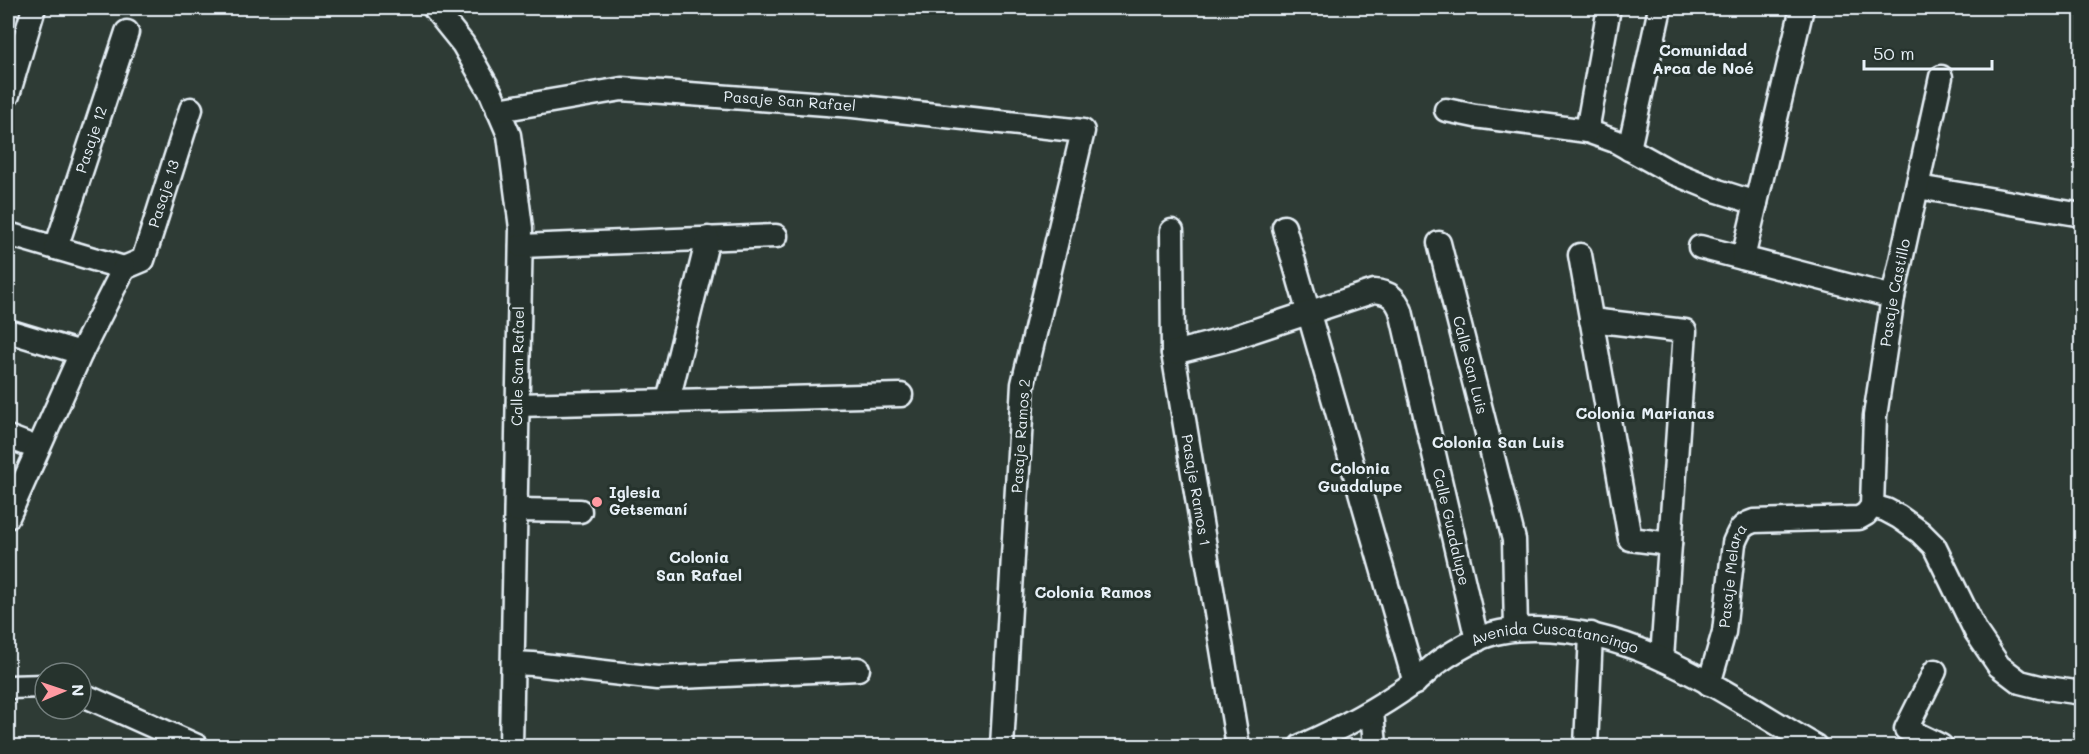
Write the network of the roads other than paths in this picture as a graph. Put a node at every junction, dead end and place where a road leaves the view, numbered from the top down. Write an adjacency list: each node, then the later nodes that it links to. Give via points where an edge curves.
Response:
1 (34, 8): 8 (street)
2 (434, 8): 10 (street, Calle San Rafael, via 463,44)
3 (1609, 8): 13 (street)
4 (1660, 8): 14 (street)
5 (1802, 8): 16 (street)
6 (127, 32): 26 (street, Pasaje 12)
7 (1941, 77): 15 (street, Pasaje Castillo)
8 (8, 95)
9 (191, 109): 29 (street, Pasaje 13, via 142,260)
10 (498, 110): 12 (street, Pasaje San Rafael, via 622,89 852,106); 24 (street, Calle San Rafael, via 509,135)
11 (1446, 110): 13 (street)
12 (1083, 131): 62 (street, Pasaje Ramos 2, via 1023,384)
13 (1587, 131): 14 (street)
14 (1629, 149): 16 (street, via 1669,171)
15 (1918, 187): 17 (street); 30 (street, Pasaje Castillo)
16 (1756, 203): 28 (street)
17 (2082, 215)
18 (1284, 227): 31 (street)
19 (1172, 231): 35 (street, Pasaje Ramos 1)
20 (8, 234): 26 (street)
21 (776, 236): 22 (street)
22 (708, 238): 24 (street); 37 (street)
23 (1439, 243): 46 (street, Calle San Luis, via 1514,540)
24 (521, 246): 38 (street, Calle San Rafael)
25 (1700, 247): 28 (street)
26 (56, 248): 29 (street)
27 (1580, 255): 32 (street)
28 (1743, 258): 30 (street)
29 (124, 268): 34 (street)
30 (1893, 297): 41 (street, Pasaje Castillo, via 1875,416)
31 (1308, 312): 35 (street); 48 (street, Calle Guadalupe, via 1374,291 1383,291 1397,300); 53 (street)
32 (1591, 320): 45 (street, via 1630,539); 45 (street, via 1685,332)
33 (8, 331): 34 (street)
34 (81, 353): 40 (street)
35 (1173, 353): 63 (street, Pasaje Ramos 1)
36 (902, 395): 37 (street)
37 (668, 401): 38 (street)
38 (518, 405): 42 (street, Calle San Rafael)
39 (8, 437): 40 (street)
40 (38, 448): 44 (street)
41 (1871, 508): 54 (street, Pasaje Melara, via 1859,518 1754,521 1739,529 1724,632); 57 (street, via 1899,517 1934,546 1976,632 1999,666 2020,682)
42 (516, 510): 43 (street); 50 (street, Calle San Rafael)
43 (580, 511)
44 (8, 517)
45 (1670, 544): 49 (street)
46 (1516, 629): 47 (street, Avenida Cuscatancingo); 48 (street, Avenida Cuscatancingo)
47 (1591, 634): 49 (street, Avenida Cuscatancingo); 66 (street)
48 (1477, 640): 53 (street, Avenida Cuscatancingo, via 1440,661)
49 (1662, 658): 54 (street, Avenida Cuscatancingo)
50 (513, 663): 51 (street, via 657,678); 61 (street, Calle San Rafael)
51 (858, 669)
52 (1935, 672): 68 (street, via 1906,729)
53 (1415, 683): 59 (street, Avenida Cuscatancingo)
54 (1709, 684): 67 (street, Avenida Cuscatancingo)
55 (33, 686): 56 (street)
56 (8, 687)
57 (2082, 693)
58 (93, 700): 60 (street)
59 (1372, 711): 64 (street, Avenida Cuscatancingo); 65 (street)
60 (196, 747)
61 (511, 747)
62 (1002, 747)
63 (1238, 747)
64 (1301, 747)
65 (1375, 747)
66 (1586, 747)
67 (1815, 747)
68 (1941, 747)

